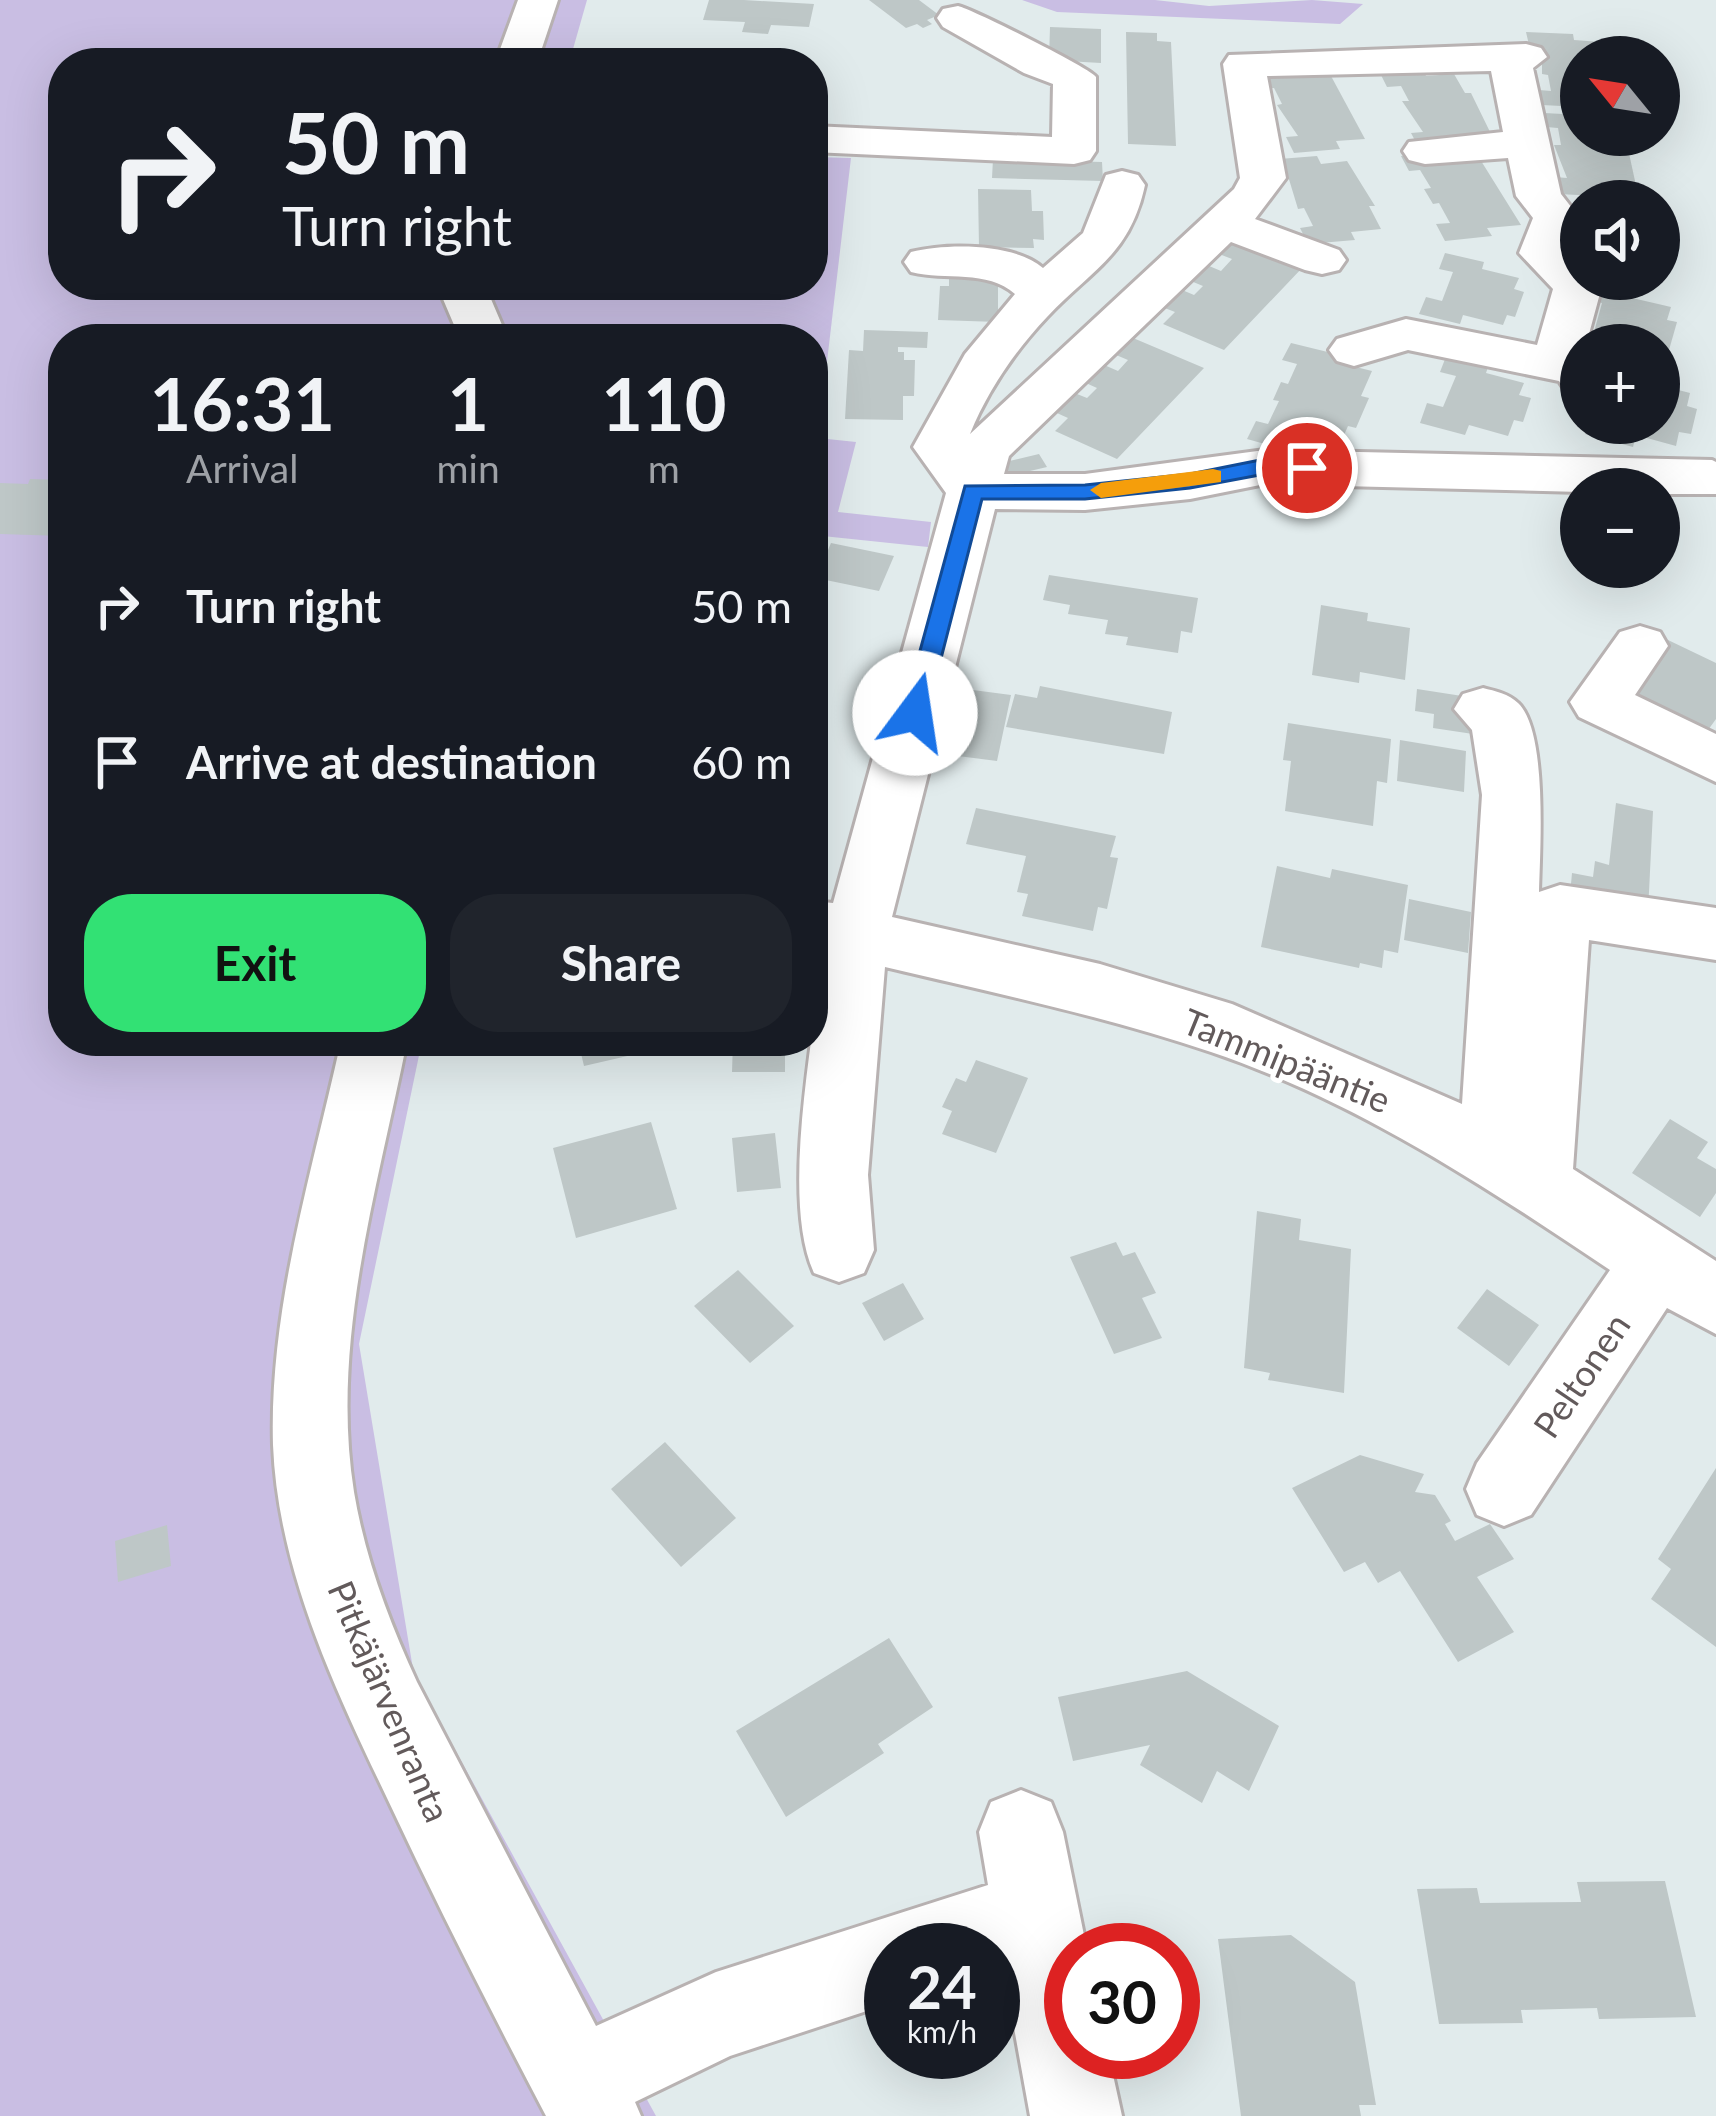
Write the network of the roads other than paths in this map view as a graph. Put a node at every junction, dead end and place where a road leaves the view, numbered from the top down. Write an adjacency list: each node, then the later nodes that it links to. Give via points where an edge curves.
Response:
1 (538, 0): 3 (street)
2 (958, 18): 4 (street, via 1075,76 1074,151)
3 (521, 48)
4 (828, 140)
5 (1528, 143): 6 (street); 8 (street, via 1518,57 1244,64 1263,178); 12 (street, via 1539,196 1556,217 1542,253 1577,286)
6 (1425, 151)
7 (1122, 185): 11 (street, via 1114,226)
8 (1224, 224): 9 (street); 18 (street, via 985,448)
9 (1322, 260)
10 (928, 262): 11 (street, via 1012,266)
11 (1042, 293): 18 (street, via 994,347 939,447)
12 (1567, 324)
13 (1354, 350): 14 (street, via 1406,334)
14 (1560, 379)
15 (1560, 475): 18 (street, via 1265,466 1085,492)
16 (1680, 477): 17 (street)
17 (1712, 478)
18 (973, 491): 22 (street)
19 (1640, 646): 21 (street, via 1599,702)
20 (1483, 709): 25 (street, via 1499,719 1511,795 1499,1094)
21 (1716, 760)
22 (835, 930): 25 (street, Tammipääntie, via 1100,991 1232,1031); 27 (street)
23 (1716, 934): 26 (street, via 1560,910)
24 (371, 1056): 33 (street, Pitkäjärvenranta, via 314,1367 311,1445 328,1555 371,1675)
25 (1481, 1146): 26 (street, Tammipääntie)
26 (1538, 1183): 28 (street, Tammipääntie)
27 (838, 1250)
28 (1657, 1262): 29 (street, Tammipääntie); 30 (street, Peltonen)
29 (1716, 1301)
30 (1504, 1489)
31 (958, 1923): 34 (street, via 1029,1872)
32 (864, 1969): 33 (street, via 716,2016)
33 (586, 2099)
34 (1076, 2116)

